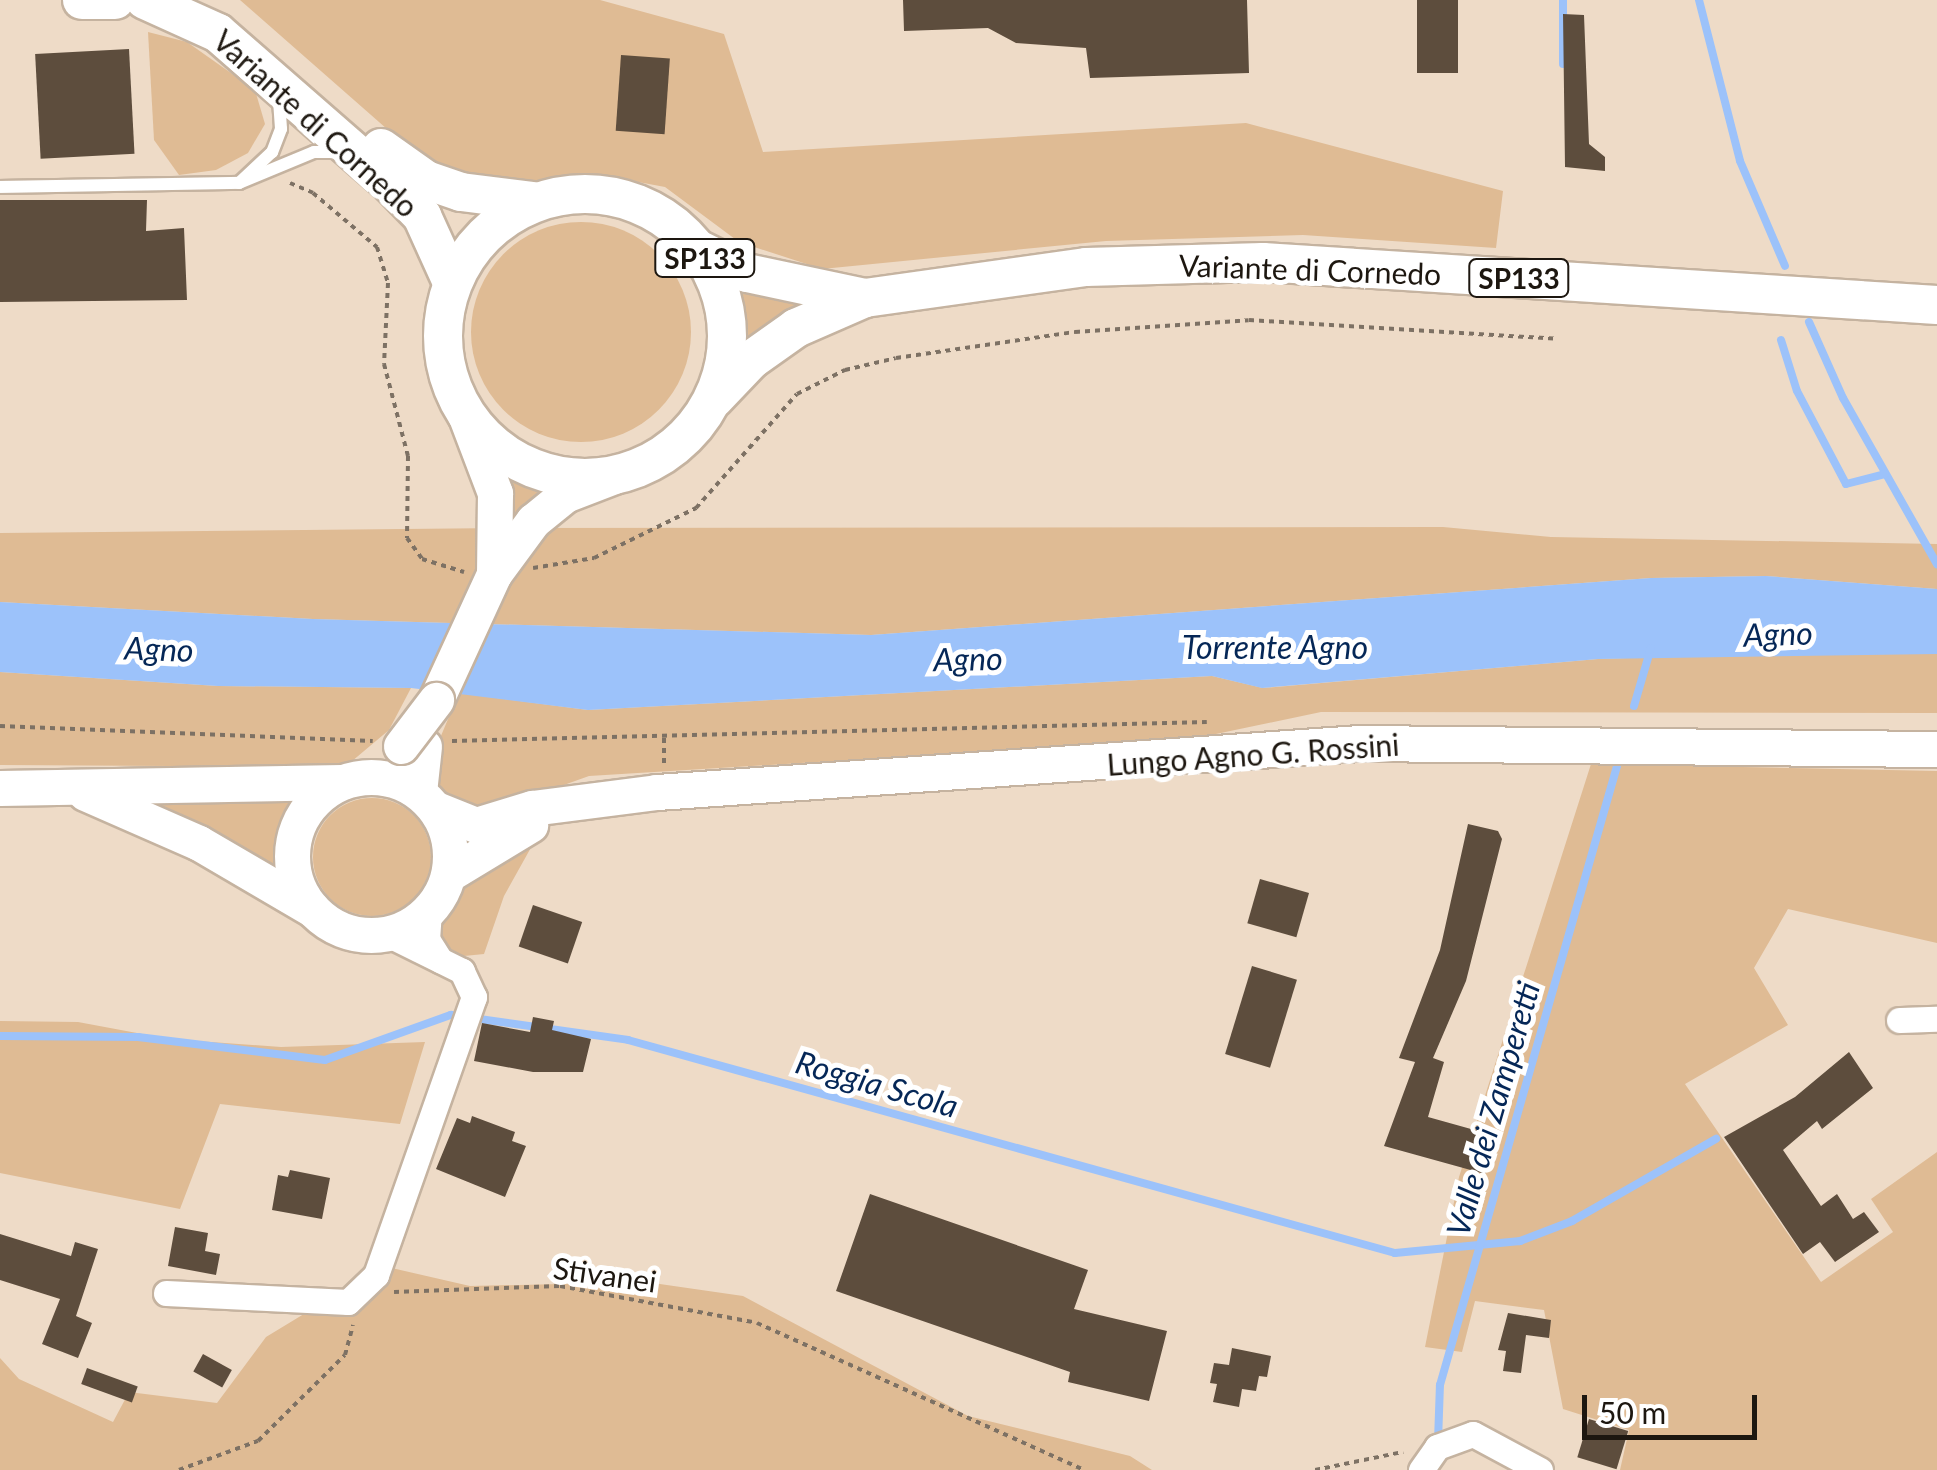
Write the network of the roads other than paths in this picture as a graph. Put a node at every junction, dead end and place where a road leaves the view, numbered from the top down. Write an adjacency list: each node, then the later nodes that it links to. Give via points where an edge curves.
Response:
1 (82, 0): 2 (main road)
2 (116, 0)
3 (145, 0): 5 (main road, Variante di Cornedo, via 198,20)
4 (213, 0): 9 (main road, Variante di Cornedo / SP133, via 400,164 461,192)
5 (275, 83): 6 (main road, Variante di Cornedo); 7 (lane, via 281,129 261,168)
6 (353, 152): 7 (lane, via 314,152); 11 (main road, Variante di Cornedo, via 422,216)
7 (239, 183): 8 (lane)
8 (0, 187)
9 (535, 201): 10 (main road, SP133, via 581,192 627,198 668,218); 11 (main road, SP133, via 486,234)
10 (702, 251): 12 (main road, SP133, via 747,273); 14 (main road, SP133, via 720,285 728,324)
11 (452, 282): 15 (main road, SP133, via 442,326 447,372)
12 (865, 298): 13 (main road, Variante di Cornedo / SP133, via 1086,266 1263,262); 14 (main road, SP133, via 796,328)
13 (1937, 304)
14 (714, 400): 16 (main road, SP133, via 689,434 654,461)
15 (465, 414): 16 (main road, SP133, via 493,445 530,468 571,478); 17 (main road, via 495,493)
16 (614, 476): 17 (main road, via 565,495 532,521)
17 (499, 571): 18 (main road, bridge, via 436,700)
18 (401, 744): 20 (main road); 23 (main road)
19 (1937, 749): 24 (main road, Lungo Agno G. Rossini, via 1360,743)
20 (354, 779): 22 (main road, Lungo Agno G. Rossini); 23 (main road, Lungo Agno G. Rossini); 26 (main road, via 305,812 294,836 292,862)
21 (0, 788): 22 (main road, Lungo Agno G. Rossini)
22 (75, 788): 26 (main road, Lungo Agno G. Rossini, via 198,843)
23 (428, 800): 24 (main road, Lungo Agno G. Rossini, via 476,825); 25 (main road, via 451,851)
24 (571, 803): 25 (main road, Lungo Agno G. Rossini)
25 (449, 874): 27 (main road)
26 (312, 909): 28 (main road, Lungo Agno G. Rossini, via 333,926)
27 (429, 911): 28 (main road); 29 (street, via 427,939)
28 (387, 934): 29 (street)
29 (440, 960): 32 (street, via 462,971 474,997 376,1275 348,1302)
30 (1900, 1020): 31 (street)
31 (1937, 1020)
32 (166, 1293)
33 (1422, 1470): 34 (street, via 1437,1447 1474,1434)
34 (1540, 1470)

